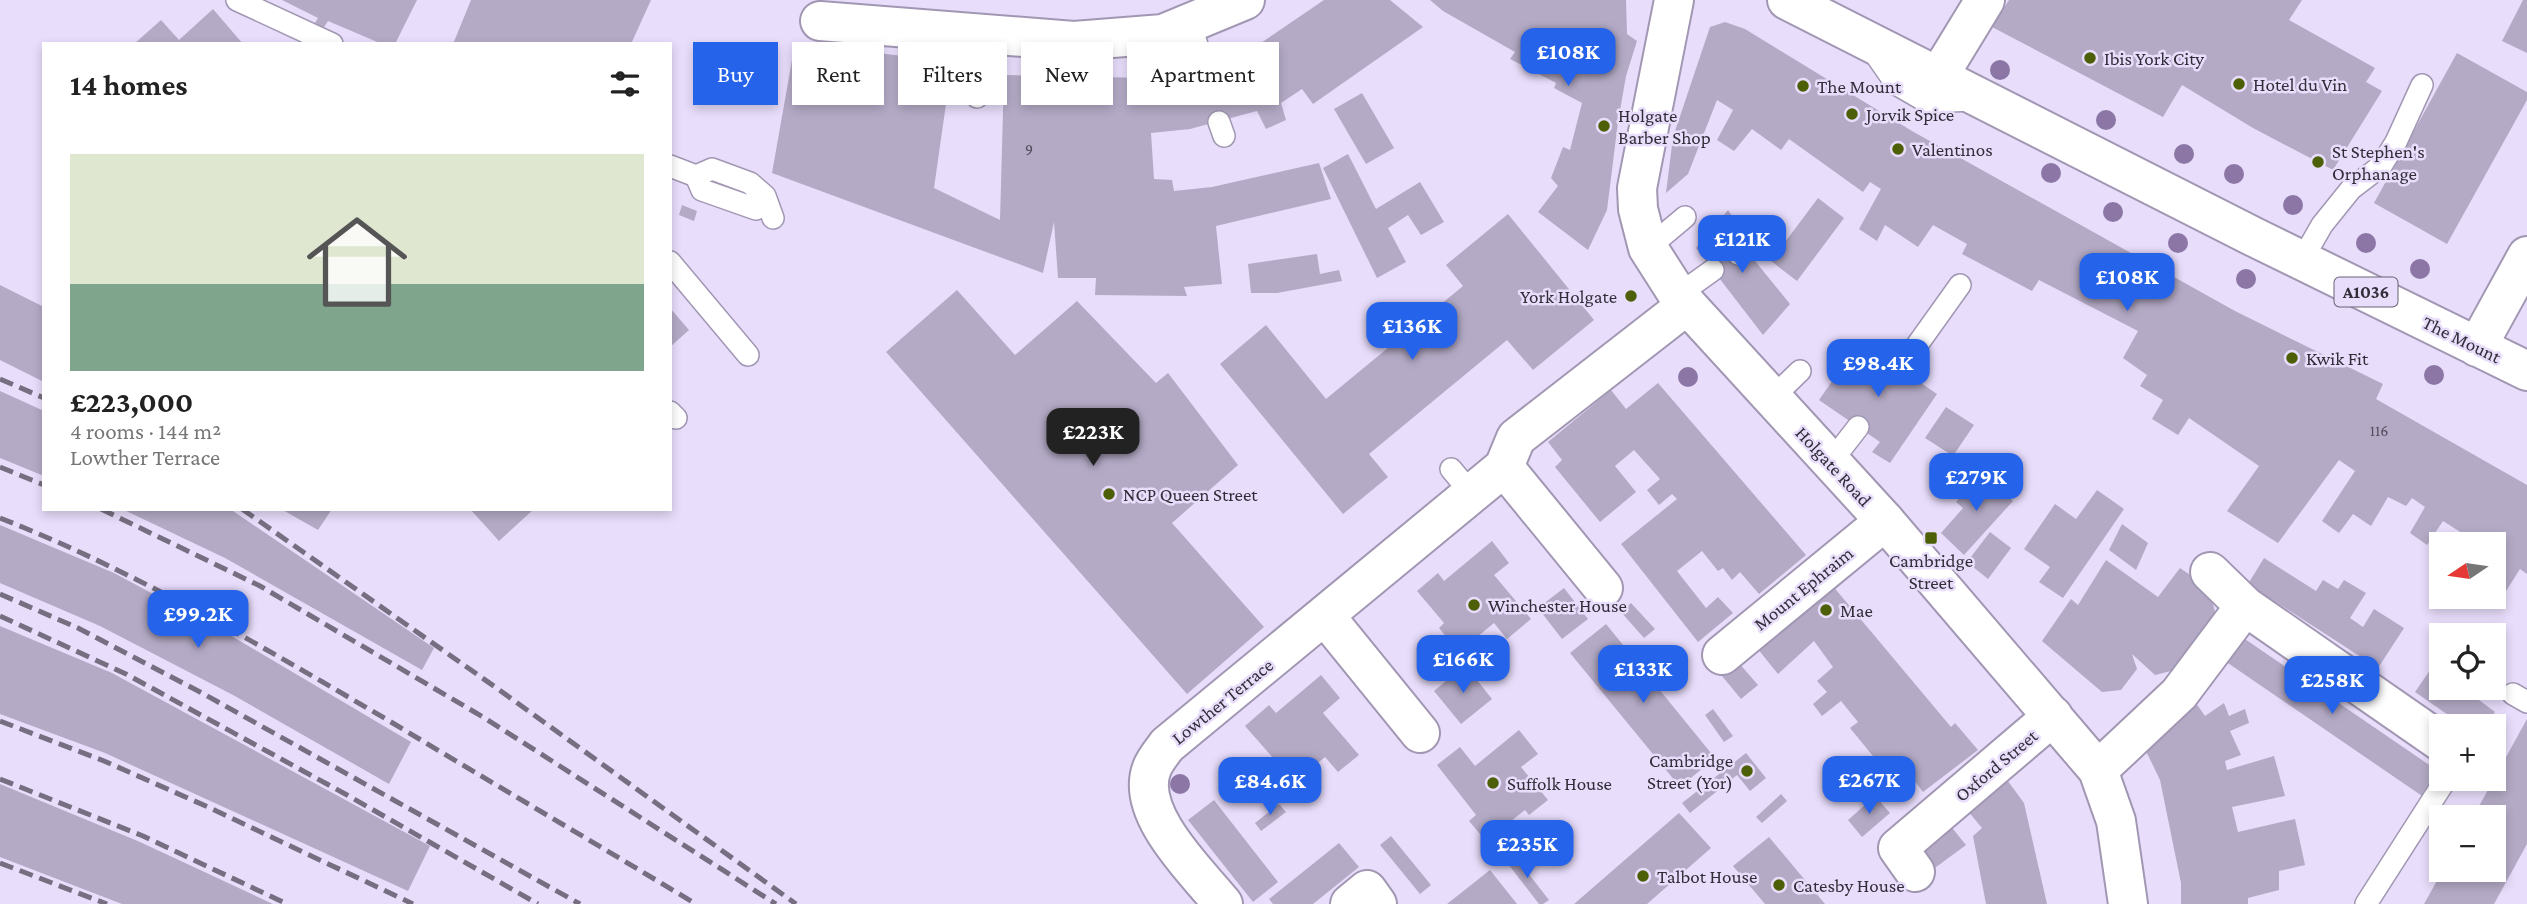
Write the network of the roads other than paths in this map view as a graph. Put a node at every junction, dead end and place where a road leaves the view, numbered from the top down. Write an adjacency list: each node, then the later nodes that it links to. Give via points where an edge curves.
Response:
1 (237, 0): 9 (lane)
2 (1245, 0): 7 (street)
3 (1674, 0): 20 (street, Holgate Road, via 1637,188)
4 (1787, 0): 12 (street, The Mount / A1036)
5 (1985, 0): 13 (street)
6 (820, 21): 8 (street)
7 (1190, 23): 8 (street, via 1163,34 1074,41); 11 (lane)
8 (982, 34): 10 (lane)
9 (328, 42)
10 (981, 42)
11 (1196, 42)
12 (1868, 43): 13 (street, The Mount / A1036); 15 (lane, The Mount, via 1896,83 1927,102)
13 (1938, 77): 15 (street, The Mount / A1036)
14 (2421, 85): 23 (lane, via 2381,166 2351,189)
15 (1986, 100): 23 (street, The Mount / A1036)
16 (672, 167): 17 (lane, via 696,176 702,190)
17 (765, 214)
18 (1685, 218): 20 (lane)
19 (1761, 237): 21 (lane)
20 (1648, 248): 27 (street, Holgate Road)
21 (1738, 254)
22 (2527, 256): 28 (street)
23 (2302, 260): 28 (street, The Mount / A1036)
24 (672, 264): 29 (lane)
25 (1713, 270): 27 (lane)
26 (1960, 285): 30 (lane)
27 (1682, 300): 33 (street, Holgate Road); 36 (street, Lowther Terrace, via 1516,438)
28 (2477, 347): 32 (street, The Mount / A1036)
29 (748, 355)
30 (1900, 369)
31 (1800, 370): 33 (lane)
32 (2527, 370)
33 (1772, 398): 35 (street, Holgate Road)
34 (1858, 427): 35 (lane)
35 (1831, 462): 37 (street, Holgate Road)
36 (1504, 467): 39 (street); 41 (street, Lowther Terrace, via 1461,481)
37 (1885, 521): 42 (street, Mount Ephraim); 43 (street, Holgate Road)
38 (2210, 572): 40 (street)
39 (1603, 588)
40 (2245, 606): 45 (street); 46 (street, via 2179,694)
41 (1325, 617): 44 (street); 49 (street, Lowther Terrace, via 1167,745 1151,769 1149,797 1158,824)
42 (1722, 655)
43 (2053, 716): 46 (street, Holgate Road); 48 (street, Oxford Street, via 1898,848)
44 (1420, 733)
45 (2429, 733)
46 (2098, 770): 52 (street, Holgate Road, via 2116,821)
47 (2438, 791): 53 (lane)
48 (1916, 872)
49 (1223, 904)
50 (1350, 904): 51 (street, via 1367,890)
51 (1377, 904)
52 (2128, 904)
53 (2366, 904)

